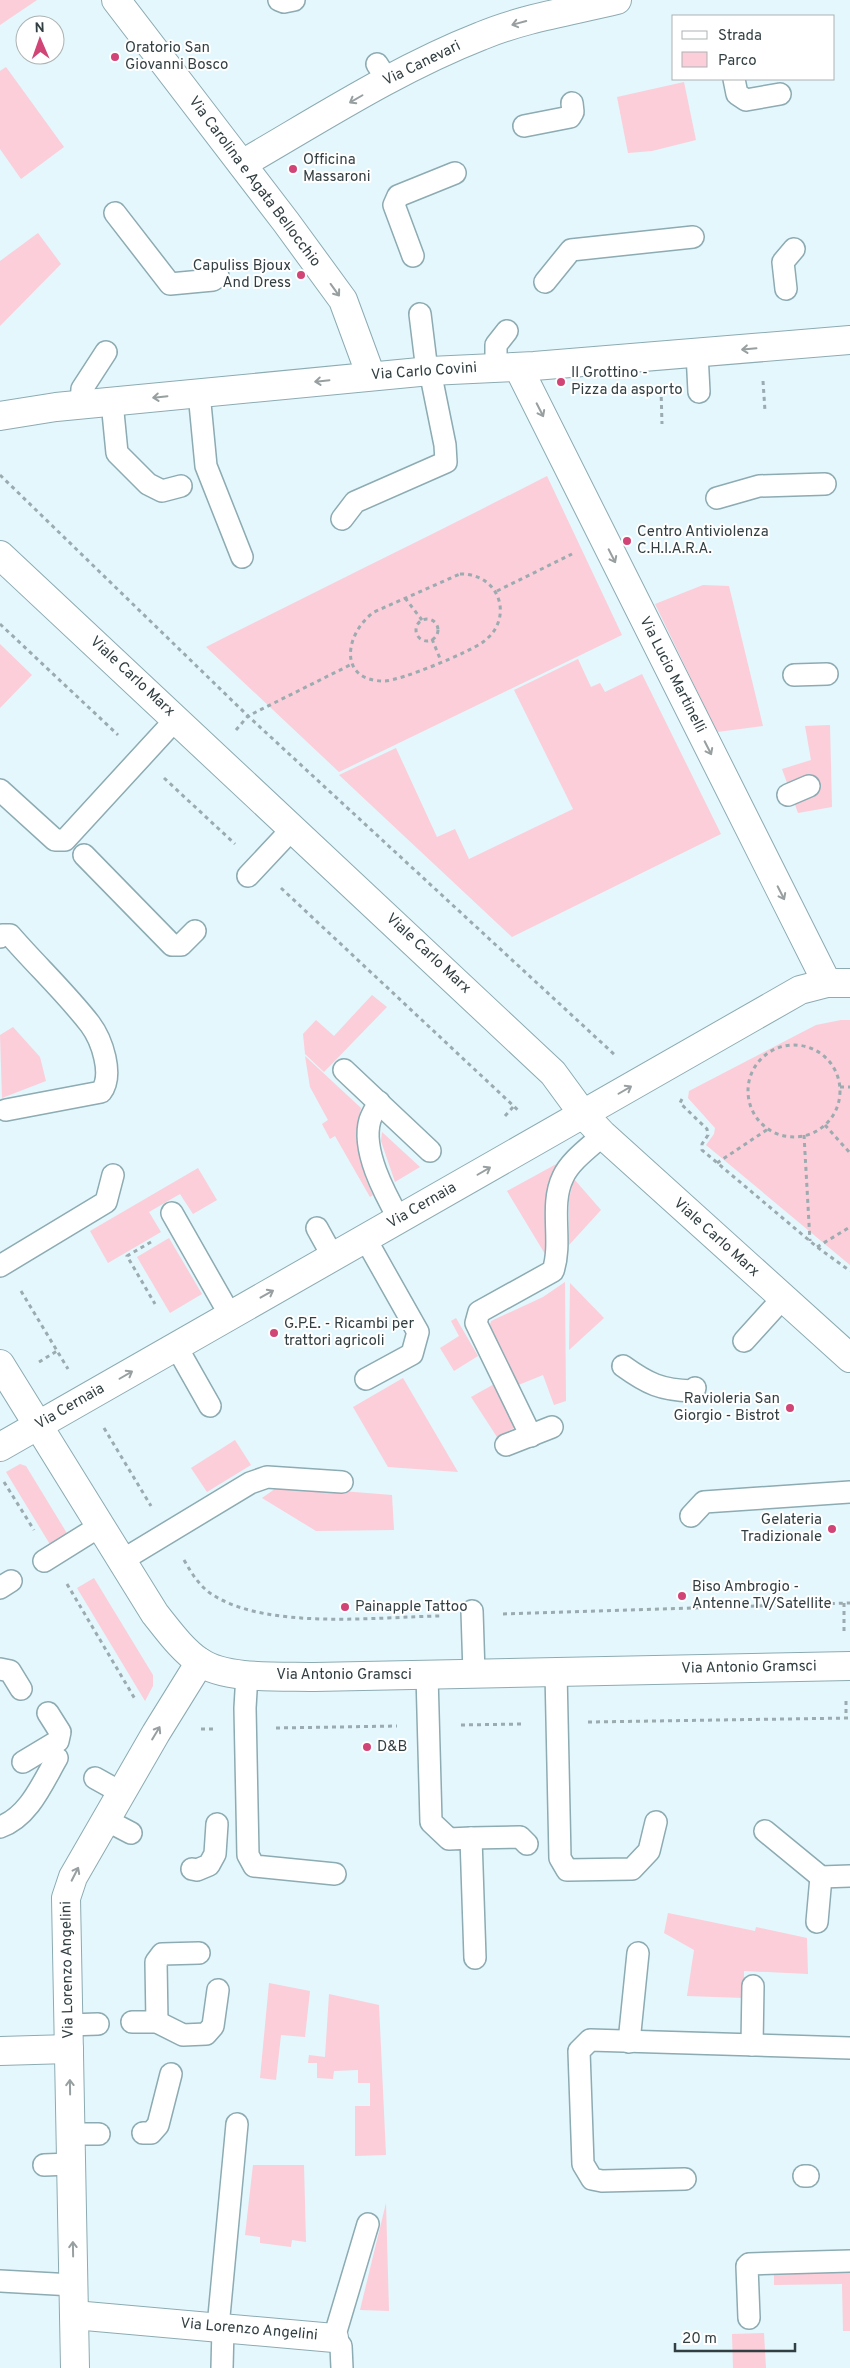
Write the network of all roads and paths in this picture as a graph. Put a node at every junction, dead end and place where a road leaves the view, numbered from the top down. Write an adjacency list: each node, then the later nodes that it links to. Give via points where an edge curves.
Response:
1 (116, 0): 10 (street, Via Carolina e Agata Bellocchio)
2 (279, 0): 3 (lane)
3 (294, 0)
4 (617, 0): 5 (street, Via Canevari)
5 (552, 14): 10 (street, Via Canevari, one-way to 10, via 438,48 382,72)
6 (734, 80): 7 (lane, via 737,94 746,100)
7 (780, 94)
8 (572, 103): 9 (lane, via 574,112 570,117)
9 (524, 126)
10 (242, 164): 26 (street, Via Carolina e Agata Bellocchio, one-way to 26, via 280,227 343,300)
11 (455, 173): 15 (lane, via 398,196 394,205)
12 (115, 213): 16 (lane, via 170,284 214,280)
13 (693, 237): 17 (lane, via 571,250)
14 (794, 249): 18 (lane, via 783,262)
15 (413, 256)
16 (218, 276)
17 (545, 282)
18 (786, 289)
19 (420, 314): 25 (lane)
20 (508, 331): 24 (lane, via 496,345)
21 (850, 340): 23 (street, Via Carlo Covini, one-way to 23, via 790,338)
22 (106, 352): 30 (lane, via 82,389)
23 (697, 353): 24 (street, Via Carlo Covini); 27 (lane)
24 (507, 367): 25 (street, Via Carlo Covini); 59 (street, Via Lucio Martinelli, one-way to 59)
25 (428, 371): 26 (street, Via Carlo Covini); 36 (lane, via 445,444 446,462 355,502)
26 (371, 376): 28 (street, Via Carlo Covini, one-way to 28)
27 (699, 392)
28 (199, 393): 29 (street, Via Carlo Covini, one-way to 29); 39 (lane, via 206,466)
29 (112, 402): 30 (street, Via Carlo Covini); 34 (lane, via 116,453 148,484 162,491)
30 (81, 405): 31 (street, Via Carlo Covini)
31 (0, 416)
32 (0, 475): 48 (path)
33 (825, 484): 35 (lane, via 759,486)
34 (181, 486)
35 (717, 498)
36 (342, 519)
37 (575, 553): 40 (path)
38 (0, 554): 49 (street, Viale Carlo Marx)
39 (242, 557)
40 (497, 591): 41 (path, via 480,577 460,574); 44 (path, via 500,618 494,630 483,642)
41 (405, 598): 42 (path); 45 (path, via 374,612 360,624 351,645)
42 (422, 620): 43 (path, via 429,619 438,628); 43 (path, via 417,624 419,638)
43 (432, 639): 44 (path)
44 (441, 661): 45 (path, via 407,676 383,681 362,674)
45 (352, 664): 48 (path)
46 (794, 674): 47 (lane)
47 (827, 674)
48 (248, 716): 50 (path); 60 (path, via 623,1063 650,1060)
49 (177, 718): 50 (street, Viale Carlo Marx); 52 (lane, via 65,840 54,840)
50 (214, 753): 54 (street, Viale Carlo Marx)
51 (809, 786): 53 (lane)
52 (0, 790)
53 (788, 794)
54 (294, 828): 56 (lane); 66 (street, Viale Carlo Marx, via 553,1073)
55 (84, 855): 57 (lane, via 172,945 181,945)
56 (248, 876)
57 (195, 931)
58 (0, 937): 65 (lane, via 10,936 90,1025 100,1043 106,1070 106,1086 101,1092)
59 (838, 983): 60 (street, Via Cernaia, via 800,990)
60 (663, 1068): 66 (street, Via Cernaia, one-way to 60); 73 (path, via 684,1091 680,1103 707,1129 702,1150)
61 (344, 1070): 64 (lane)
62 (850, 1087): 63 (path)
63 (840, 1088): 67 (path, via 839,1102); 68 (path, via 836,1071 826,1057 812,1048 796,1044 779,1047 754,1068 749,1085 750,1101 756,1116)
64 (379, 1102): 71 (lane); 76 (lane, via 369,1125 370,1146 383,1191)
65 (6, 1110)
66 (583, 1114): 69 (street, Viale Carlo Marx); 76 (street, Via Cernaia, one-way to 66)
67 (825, 1125): 70 (path); 72 (path)
68 (768, 1128): 70 (path, via 779,1134); 73 (path)
69 (603, 1135): 85 (street, Viale Carlo Marx); 99 (lane, via 562,1177 556,1215 557,1258 553,1271 479,1312 476,1323)
70 (804, 1135): 80 (path)
71 (430, 1151)
72 (850, 1153)
73 (717, 1163): 80 (path)
74 (112, 1175): 83 (lane, via 106,1202)
75 (175, 1219): 86 (path, via 127,1256); 87 (lane)
76 (399, 1219): 79 (street, Via Cernaia)
77 (850, 1227): 81 (path)
78 (317, 1228): 82 (lane)
79 (365, 1238): 82 (street, Via Cernaia); 93 (lane, via 418,1332 412,1354)
80 (810, 1241): 81 (path)
81 (817, 1247): 84 (path)
82 (334, 1257): 87 (street, Via Cernaia, one-way to 82)
83 (2, 1264): 95 (path)
84 (850, 1271)
85 (782, 1298): 88 (lane); 90 (street, Viale Carlo Marx)
86 (155, 1304)
87 (230, 1315): 89 (street, Via Cernaia)
88 (744, 1341)
89 (176, 1346): 95 (street, Via Cernaia, one-way to 89); 96 (lane)
90 (850, 1358)
91 (0, 1364): 97 (street, Via Antonio Gramsci)
92 (624, 1366): 94 (lane, via 649,1384 678,1390 692,1391)
93 (366, 1379)
94 (695, 1388)
95 (85, 1398): 97 (street, Via Cernaia); 107 (path)
96 (210, 1406)
97 (38, 1425): 101 (street, Via Cernaia); 106 (street, Via Antonio Gramsci)
98 (552, 1427): 99 (lane)
99 (531, 1436): 100 (lane)
100 (506, 1445)
101 (0, 1447)
102 (0, 1475): 108 (path)
103 (342, 1482): 107 (lane, via 267,1477 250,1483)
104 (850, 1492): 105 (lane, via 704,1502)
105 (692, 1516)
106 (100, 1526): 108 (lane); 109 (street, Via Antonio Gramsci)
107 (168, 1534): 109 (lane); 111 (path, via 195,1579 213,1595 248,1610 310,1618)
108 (47, 1559): 120 (path)
109 (121, 1561): 112 (street, Via Antonio Gramsci, via 155,1614)
110 (850, 1603): 111 (path)
111 (472, 1613): 117 (lane)
112 (200, 1662): 116 (street, Via Antonio Gramsci, via 228,1672); 130 (street, Via Lorenzo Angelini, one-way to 112)
113 (850, 1666): 115 (street, Via Antonio Gramsci)
114 (0, 1669): 119 (lane, via 10,1671)
115 (556, 1672): 117 (street, Via Antonio Gramsci); 123 (lane)
116 (247, 1674): 118 (street, Via Antonio Gramsci, via 314,1677); 125 (lane)
117 (474, 1674): 118 (street, Via Antonio Gramsci)
118 (427, 1675): 124 (lane)
119 (21, 1689)
120 (140, 1706)
121 (48, 1713): 127 (lane, via 60,1732)
122 (850, 1718): 123 (path)
123 (557, 1723): 124 (path); 132 (lane, via 560,1858 567,1870 632,1869 649,1851)
124 (429, 1725): 125 (path); 137 (lane, via 431,1822 449,1839)
125 (246, 1728): 126 (path); 140 (lane, via 248,1855 254,1866)
126 (199, 1729)
127 (59, 1755): 128 (lane); 134 (lane, via 37,1794 11,1823)
128 (22, 1762)
129 (95, 1778): 130 (lane)
130 (122, 1792): 131 (street, Via Lorenzo Angelini)
131 (106, 1820): 136 (lane); 152 (street, Via Lorenzo Angelini, one-way to 131, via 66,1898 73,1877)
132 (656, 1822)
133 (217, 1824): 139 (lane, via 215,1854 209,1865)
134 (0, 1827)
135 (765, 1831): 142 (lane)
136 (131, 1834)
137 (471, 1838): 138 (lane, via 520,1837); 146 (lane)
138 (527, 1844)
139 (192, 1869)
140 (335, 1874)
141 (850, 1876): 142 (lane)
142 (821, 1877): 143 (lane)
143 (817, 1922)
144 (199, 1953): 150 (lane, via 162,1954 156,1962)
145 (638, 1953): 153 (lane)
146 (475, 1958)
147 (753, 1986): 154 (lane)
148 (218, 1990): 150 (lane, via 213,2026 206,2034 183,2035)
149 (132, 2022): 150 (lane)
150 (157, 2022)
151 (98, 2024): 152 (lane)
152 (68, 2037): 156 (street); 160 (street, Via Lorenzo Angelini, one-way to 152)
153 (629, 2042): 154 (lane); 164 (lane, via 590,2040 579,2051 583,2164 592,2179 602,2181)
154 (752, 2045): 155 (lane)
155 (850, 2048)
156 (0, 2051)
157 (171, 2074): 159 (lane, via 158,2125 151,2133)
158 (237, 2124): 171 (lane)
159 (143, 2133)
160 (70, 2134): 161 (lane); 162 (street, Via Lorenzo Angelini)
161 (99, 2134)
162 (71, 2164): 163 (lane); 168 (street, Via Lorenzo Angelini, one-way to 162)
163 (44, 2165)
164 (685, 2179)
165 (368, 2224): 172 (lane)
166 (850, 2261): 170 (lane, via 749,2264)
167 (0, 2281): 168 (lane)
168 (73, 2285): 169 (street, Via Lorenzo Angelini)
169 (74, 2314): 171 (street, Via Lorenzo Angelini); 173 (street, Via Lorenzo Angelini)
170 (749, 2318)
171 (220, 2328): 172 (street, Via Lorenzo Angelini); 174 (lane)
172 (334, 2338): 175 (lane, via 341,2346)
173 (75, 2368)
174 (222, 2368)
175 (342, 2368)

